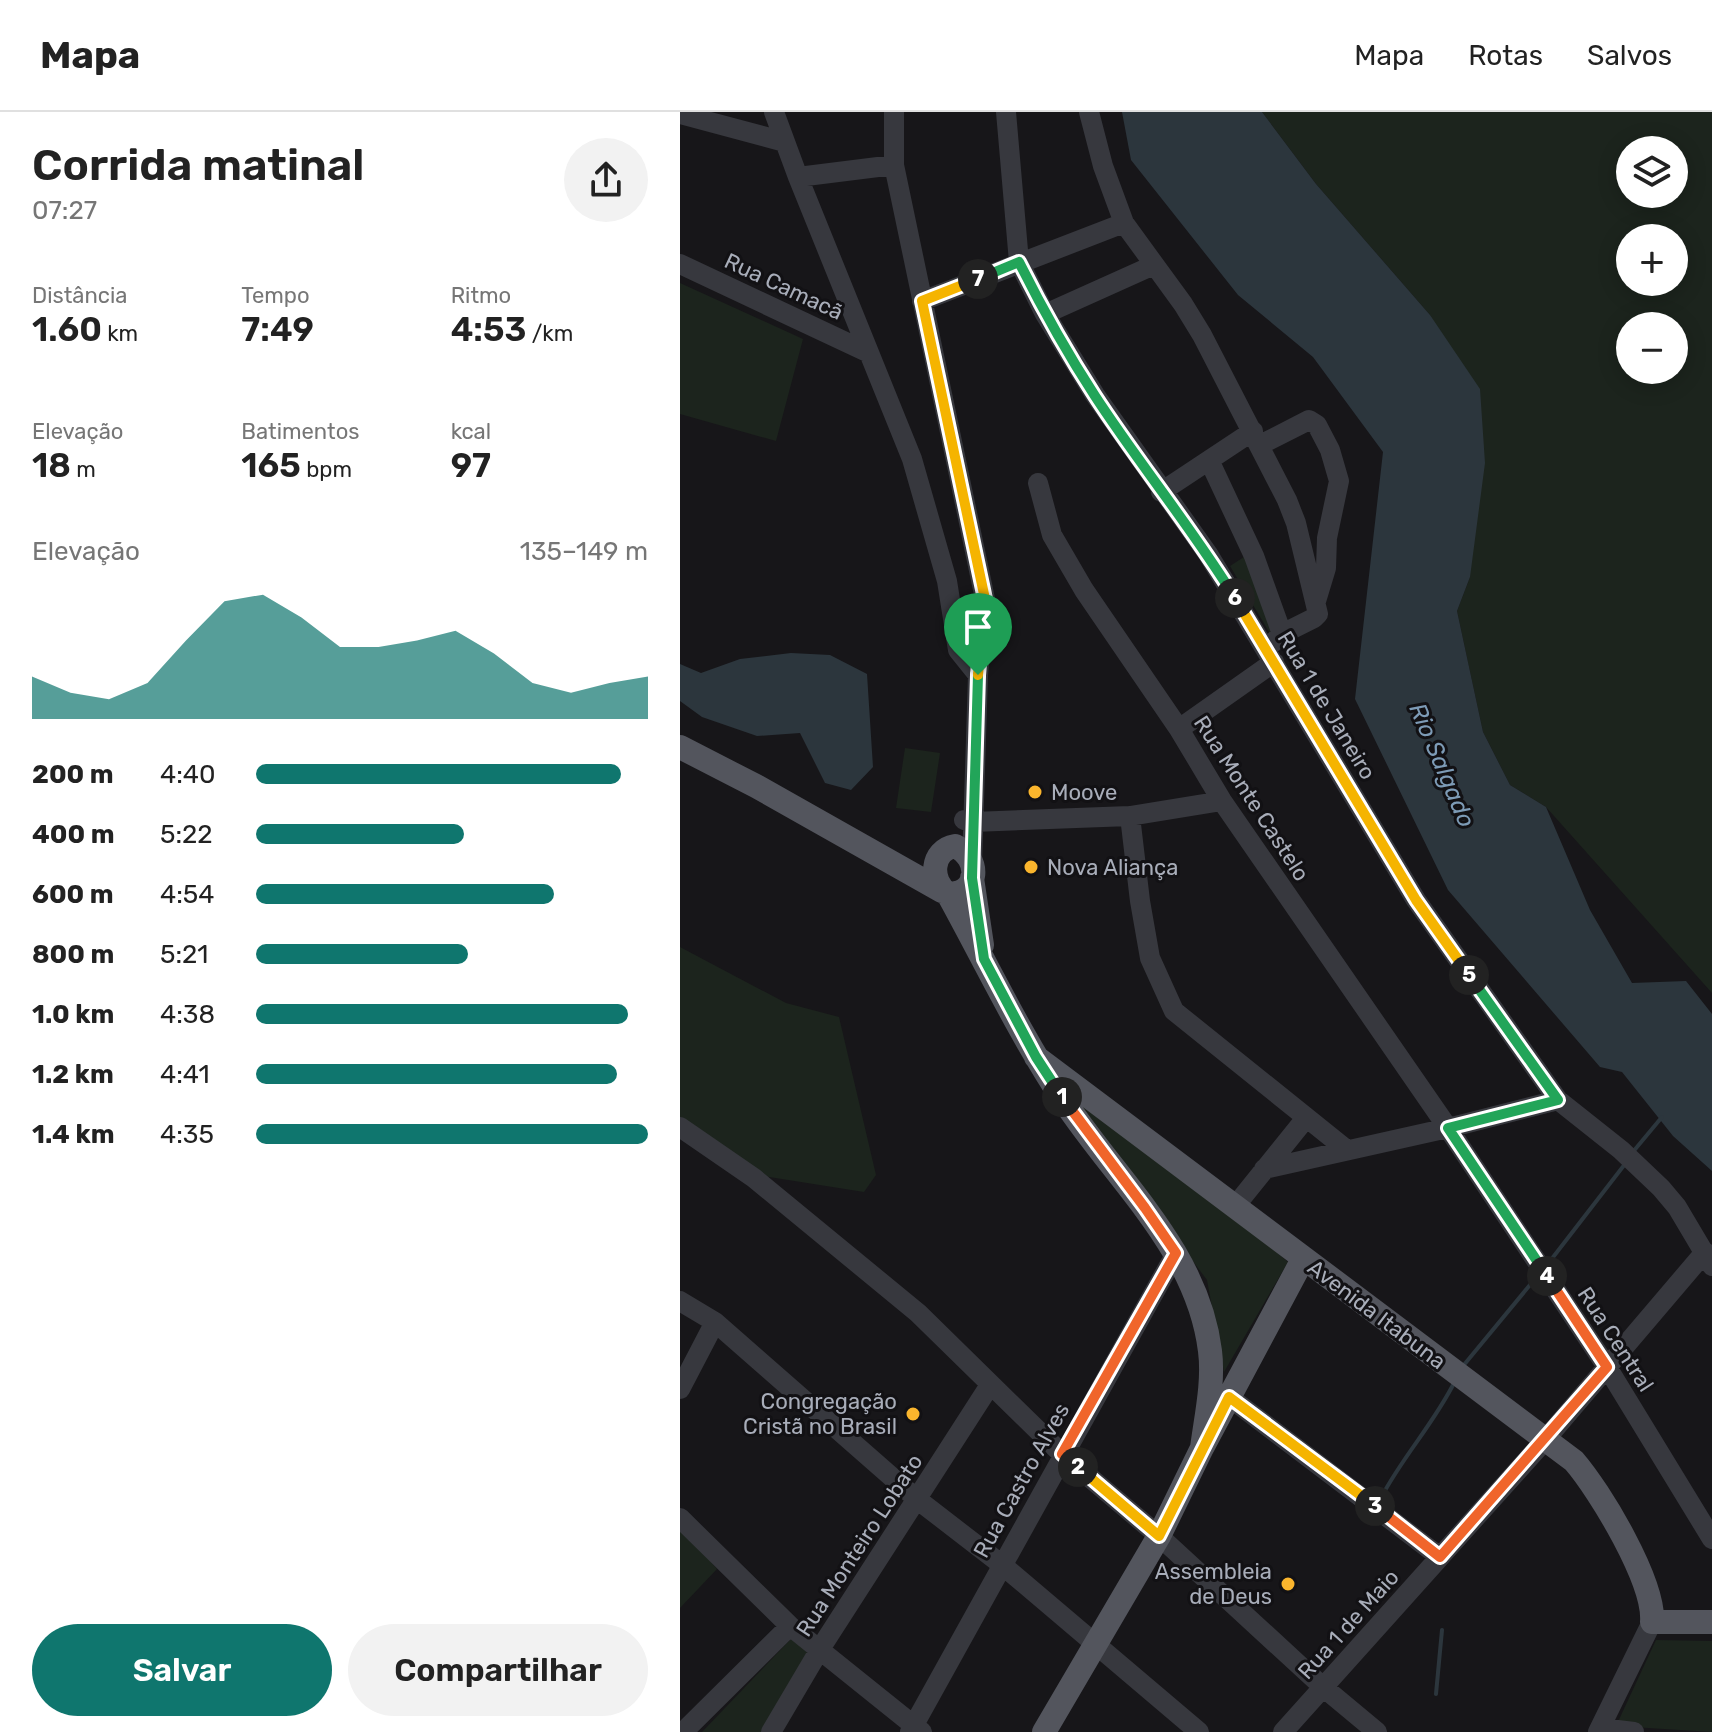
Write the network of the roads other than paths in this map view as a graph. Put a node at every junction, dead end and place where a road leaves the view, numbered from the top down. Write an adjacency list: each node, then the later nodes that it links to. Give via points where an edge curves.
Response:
1 (774, 112): 6 (street)
2 (894, 112): 7 (street)
3 (1006, 112): 10 (street)
4 (1089, 112): 9 (street)
5 (680, 114): 6 (street)
6 (785, 142): 8 (street)
7 (894, 165): 8 (street); 13 (street)
8 (798, 177): 15 (street)
9 (1124, 223): 10 (street); 12 (street)
10 (1019, 262): 13 (street); 14 (street, Rua 1 de Janeiro)
11 (680, 264): 15 (street, Rua Camacã)
12 (1154, 265): 14 (street); 16 (street, via 1196,324)
13 (922, 301): 23 (street, via 985,599)
14 (1045, 314): 19 (street, Rua 1 de Janeiro)
15 (867, 352): 23 (street, via 912,459 947,581 958,650)
16 (1256, 438): 17 (street); 20 (street, via 1296,523); 20 (street, via 1309,420 1330,450 1338,495)
17 (1209, 460): 19 (street); 21 (street, via 1254,556)
18 (1038, 483): 24 (street, Rua Monte Castelo, via 1064,557)
19 (1161, 492): 22 (street, Rua 1 de Janeiro, via 1208,554)
20 (1316, 601): 21 (street, via 1317,616)
21 (1282, 634): 22 (street)
22 (1270, 655): 24 (street); 35 (street, Rua 1 de Janeiro, via 1416,900)
23 (978, 675): 28 (street, via 974,793)
24 (1179, 729): 26 (street, Rua Monte Castelo)
25 (680, 747): 30 (main road)
26 (1222, 801): 27 (street); 38 (street, Rua Monte Castelo)
27 (1130, 816): 28 (street); 36 (street, via 1150,958 1174,1011)
28 (967, 821): 29 (street); 31 (street)
29 (943, 851): 30 (main road); 31 (main road, via 960,848); 32 (main road, via 935,874)
30 (882, 855): 32 (main road)
31 (972, 871): 32 (main road, via 963,892); 33 (main road)
32 (945, 892): 33 (main road)
33 (984, 959): 34 (main road)
34 (1036, 1057): 41 (main road, Avenida Itabuna); 42 (main road)
35 (1558, 1100): 38 (street); 44 (street, Rua 1 de Janeiro, via 1629,1157 1677,1207)
36 (1306, 1118): 39 (street); 40 (street)
37 (680, 1127): 48 (street, via 754,1178 918,1313)
38 (1448, 1128): 39 (street); 47 (street, Rua Central)
39 (1347, 1150): 40 (street)
40 (1264, 1169): 41 (street)
41 (1236, 1205): 43 (main road, Avenida Itabuna)
42 (1176, 1253): 52 (main road, via 1198,1300 1211,1352); 53 (street, Rua Castro Alves)
43 (1303, 1259): 50 (main road); 51 (main road, Avenida Itabuna)
44 (1708, 1259): 47 (street, Rua 1 de Maio)
45 (680, 1301): 46 (street)
46 (715, 1322): 49 (street); 54 (street)
47 (1607, 1367): 51 (street, Rua 1 de Maio); 57 (street, Rua Central)
48 (990, 1385): 53 (street); 54 (street, Rua Monteiro Lobato)
49 (680, 1389)
50 (1229, 1397): 52 (main road); 58 (street)
51 (1545, 1440): 58 (street, Rua 1 de Maio); 60 (main road, Avenida Itabuna, via 1574,1461 1606,1507 1649,1591)
52 (1202, 1448): 56 (main road)
53 (1062, 1454): 56 (street); 59 (street, Rua Castro Alves)
54 (918, 1500): 59 (street); 64 (street, Rua Monteiro Lobato)
55 (680, 1518): 62 (street)
56 (1159, 1536): 63 (main road); 65 (street)
57 (1712, 1539)
58 (1440, 1557): 65 (street, Rua 1 de Maio)
59 (1001, 1564): 63 (street); 66 (street, Rua Castro Alves)
60 (1652, 1622): 61 (main road); 67 (street)
61 (1712, 1622)
62 (790, 1626): 64 (street); 68 (street)
63 (1095, 1644): 70 (main road); 71 (street)
64 (820, 1649): 66 (street); 69 (street, Rua Monteiro Lobato)
65 (1323, 1687): 72 (street, Rua 1 de Maio); 73 (street)
66 (915, 1730)
67 (1599, 1730): 74 (street)
68 (683, 1732)
69 (771, 1732)
70 (1044, 1732)
71 (1199, 1732)
72 (1283, 1732)
73 (1377, 1732)
74 (1634, 1732)

